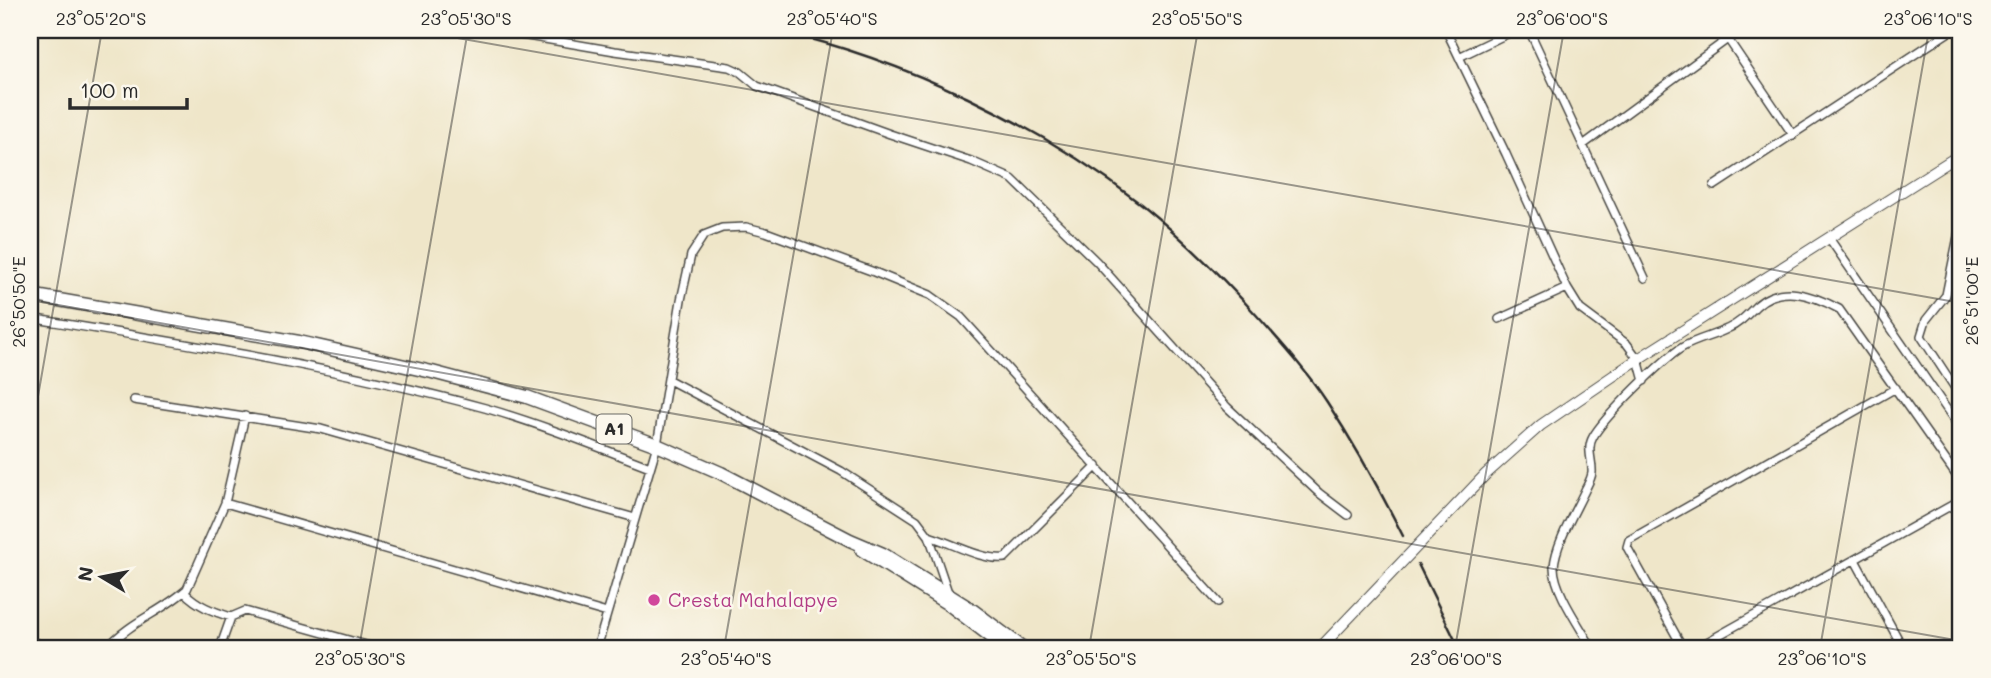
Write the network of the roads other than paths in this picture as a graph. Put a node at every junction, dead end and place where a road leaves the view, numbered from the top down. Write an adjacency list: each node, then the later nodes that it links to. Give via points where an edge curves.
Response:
1 (492, 30): 34 (street, via 729,67 757,86 1012,179 1097,262 1227,407)
2 (1446, 30): 8 (street)
3 (1514, 30): 8 (street)
4 (1529, 30): 10 (street)
5 (1740, 30): 7 (street)
6 (1952, 30): 9 (street)
7 (1728, 39): 9 (street); 10 (street)
8 (1459, 57): 16 (street)
9 (1793, 135): 12 (street)
10 (1583, 145): 15 (street)
11 (1961, 154): 14 (main road)
12 (1714, 186)
13 (1961, 222): 24 (street, via 1946,295 1926,320 1921,335)
14 (1829, 238): 20 (main road); 27 (street)
15 (1645, 278)
16 (1567, 288): 19 (street); 20 (street, via 1580,309 1627,344)
17 (30, 295): 28 (highway, A1, via 386,361 527,397)
18 (30, 318): 30 (street, via 260,357 396,386 549,428)
19 (1499, 318)
20 (1638, 359): 22 (street); 49 (main road, via 1541,425 1486,474)
21 (669, 380): 28 (street); 29 (street, via 691,255 704,235 722,228 746,227 930,295 961,317); 36 (street, via 841,471 917,520)
22 (1644, 381): 23 (street, via 1684,346 1727,330 1780,292 1820,299 1839,309); 50 (street, via 1591,440 1592,476 1555,558 1556,583)
23 (1896, 388): 31 (street); 51 (street, via 1629,540 1627,547)
24 (1961, 397)
25 (134, 400): 26 (street)
26 (245, 416): 33 (street); 35 (street, via 321,429)
27 (1961, 430)
28 (657, 445): 30 (street); 39 (highway, A1, via 850,540 877,561)
29 (1097, 466): 36 (street, via 1005,558 980,556); 40 (street)
30 (650, 467): 35 (street)
31 (1961, 482)
32 (1961, 500): 37 (street)
33 (225, 503): 38 (street); 41 (street)
34 (1348, 515)
35 (635, 517): 41 (street)
36 (929, 536): 39 (street)
37 (1855, 560): 52 (street); 53 (street)
38 (184, 592): 42 (street, via 194,602); 43 (street, via 131,625)
39 (950, 600): 47 (highway, A1); 48 (highway, A1)
40 (1219, 602)
41 (607, 613): 46 (street)
42 (231, 617): 44 (street); 45 (street, via 245,611 255,613)
43 (108, 648)
44 (220, 648)
45 (377, 648)
46 (597, 648)
47 (1006, 648)
48 (1023, 648)
49 (1320, 648)
50 (1592, 648)
51 (1683, 648)
52 (1696, 648)
53 (1903, 648)

